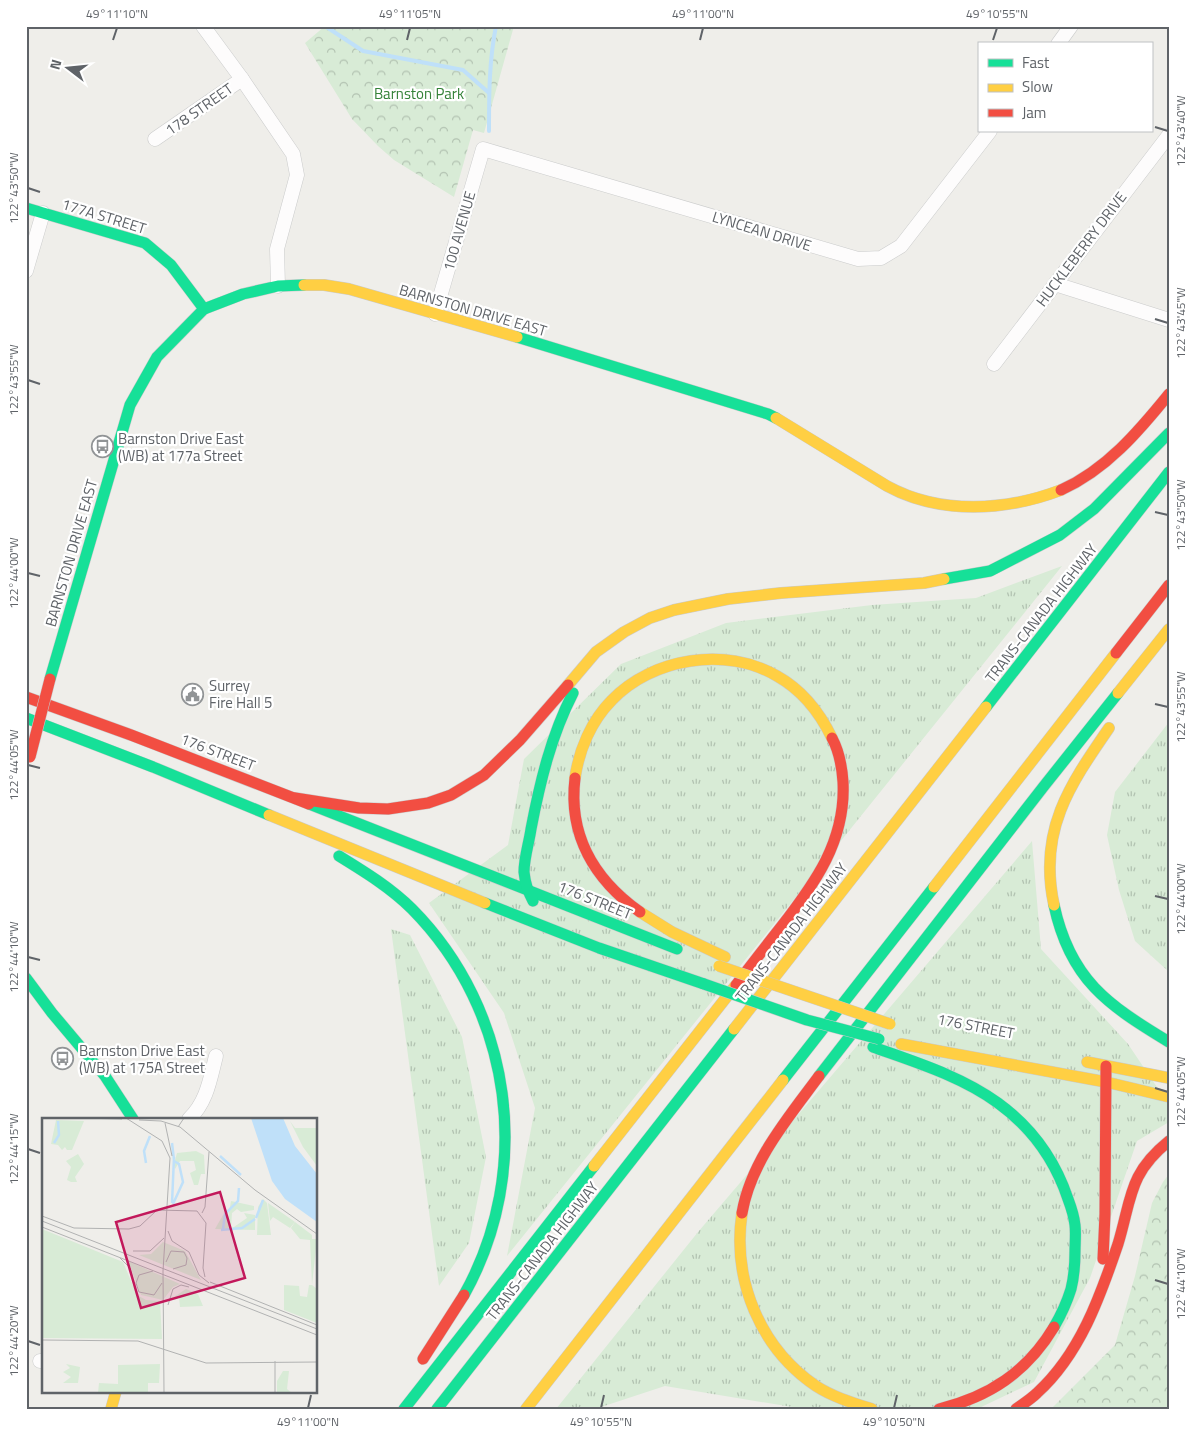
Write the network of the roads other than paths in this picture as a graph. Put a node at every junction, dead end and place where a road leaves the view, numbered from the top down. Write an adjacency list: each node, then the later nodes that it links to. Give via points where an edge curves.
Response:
1 (203, 26): 4 (street)
2 (1072, 26): 3 (street)
3 (1060, 42)
4 (242, 80): 7 (street, 178 STREET); 13 (street, via 293,154 297,175 277,249)
5 (989, 132): 8 (street, LYNCEAN DRIVE, via 901,246 881,258 858,259)
6 (1169, 135): 12 (street, HUCKLEBERRY DRIVE)
7 (155, 139)
8 (483, 149): 15 (street, 100 AVENUE)
9 (26, 208): 10 (main road, 177A STREET)
10 (43, 213): 11 (street); 14 (main road, 177A STREET, via 145,243 171,264)
11 (26, 271)
12 (1055, 284): 16 (street); 17 (street, HUCKLEBERRY DRIVE)
13 (278, 286): 14 (main road, BARNSTON DRIVE EAST, via 243,294); 15 (main road, BARNSTON DRIVE EAST, via 324,285 349,289)
14 (204, 309): 29 (main road, BARNSTON DRIVE EAST, bridge, via 157,357 130,405)
15 (435, 314): 18 (main road, BARNSTON DRIVE EAST, via 768,414 908,496 958,506 1017,503 1056,492 1081,480 1119,451)
16 (1169, 320)
17 (994, 364)
18 (1169, 394)
19 (1169, 433): 24 (main road, via 1094,509 1060,535 990,571 924,584 781,593 674,610 650,618)
20 (1169, 472): 57 (main road, TRANS-CANADA HIGHWAY)
21 (1169, 585): 58 (main road)
22 (1169, 630): 59 (main road, via 824,1069 791,1113 752,1180 740,1228 741,1269 760,1326 770,1343 802,1376 825,1392)
23 (1169, 644): 25 (main road)
24 (596, 652): 30 (main road, via 513,747 484,775 452,795 428,803 388,809); 32 (main road, via 568,701 544,768 524,872)
25 (1142, 681)
26 (26, 697): 30 (main road, 176 STREET)
27 (26, 718): 31 (main road)
28 (1115, 718): 41 (main road, via 1074,781 1062,806 1053,836 1049,869 1052,898 1071,956 1088,980 1124,1014)
29 (26, 770)
30 (295, 798): 32 (main road, 176 STREET)
31 (287, 822): 38 (main road, via 526,920); 53 (main road, via 376,878 427,925 466,981 486,1023 498,1059 506,1136 499,1207 488,1242 462,1298)
32 (528, 889): 33 (main road); 35 (main road, 176 STREET)
33 (539, 906)
34 (613, 940): 38 (main road)
35 (684, 952)
36 (701, 959): 37 (main road)
37 (722, 962): 40 (main road, bridge); 56 (main road, via 648,918 598,872 580,836 574,800 578,760 585,739 605,706 634,681 663,667 700,659 736,661 770,672 788,683 813,707 832,736 842,766 843,803 835,840 805,896)
38 (682, 976): 42 (main road, bridge)
39 (26, 978): 49 (main road, via 105,1076)
40 (895, 1025)
41 (1169, 1042)
42 (876, 1043): 47 (main road); 60 (main road, via 960,1080 991,1099 1030,1131 1058,1170 1075,1223 1075,1259 1070,1294 1035,1355 1012,1376 979,1397)
43 (216, 1056): 50 (street, via 204,1100)
44 (1078, 1060): 45 (main road)
45 (1106, 1066): 46 (main road); 47 (main road)
46 (1169, 1078)
47 (1106, 1082): 48 (main road); 52 (main road, via 1104,1249)
48 (1169, 1097)
49 (132, 1118)
50 (190, 1118)
51 (1169, 1141): 52 (main road, via 1149,1157 1133,1184 1121,1234)
52 (1097, 1301): 61 (main road, via 1082,1336 1064,1363 1044,1386)
53 (415, 1371)
54 (116, 1392): 55 (main road)
55 (111, 1409)
56 (404, 1409)
57 (437, 1409)
58 (526, 1409)
59 (872, 1409)
60 (938, 1409)
61 (1016, 1409)

